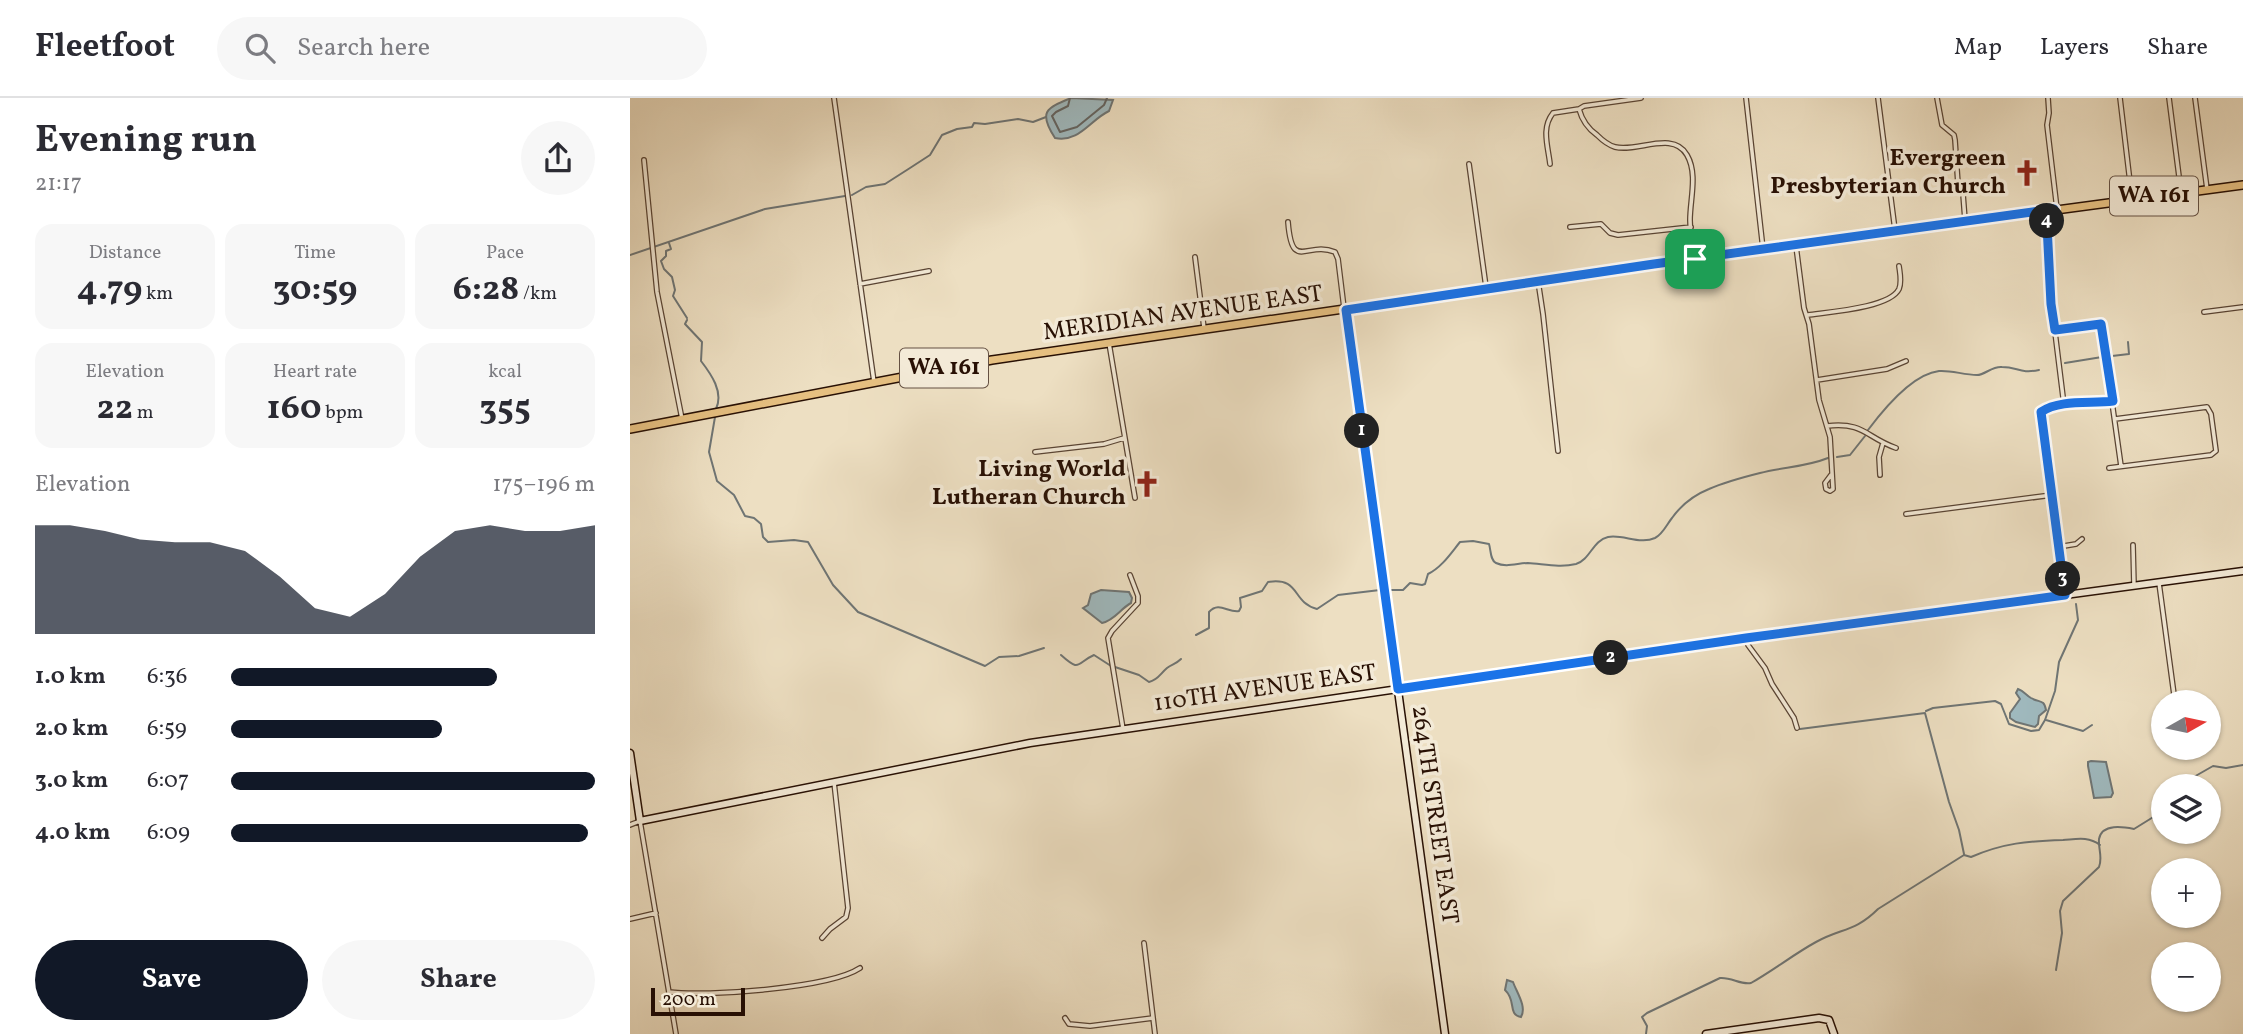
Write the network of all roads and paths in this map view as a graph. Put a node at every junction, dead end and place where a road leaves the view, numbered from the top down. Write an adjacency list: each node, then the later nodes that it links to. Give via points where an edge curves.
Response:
1 (834, 98): 31 (street)
2 (1641, 98): 10 (street)
3 (1746, 98): 25 (street)
4 (1878, 98): 23 (street)
5 (1937, 98): 19 (street, via 1942,125 1954,135)
6 (2048, 98): 18 (street)
7 (2120, 98): 17 (street)
8 (2169, 98): 16 (street)
9 (2195, 98): 15 (street)
10 (1579, 109): 13 (street, via 1553,113 1547,121); 21 (street, via 1588,128 1614,146 1670,143 1682,148 1692,172)
11 (643, 160): 45 (street, via 657,292)
12 (1469, 164): 32 (street)
13 (1550, 164)
14 (2243, 184): 15 (main road, MERIDIAN AVENUE EAST / WA 161)
15 (2207, 189): 16 (main road, MERIDIAN AVENUE EAST / WA 161)
16 (2181, 192): 17 (main road, MERIDIAN AVENUE EAST / WA 161)
17 (2132, 199): 18 (main road, MERIDIAN AVENUE EAST / WA 161)
18 (2055, 209): 19 (main road, MERIDIAN AVENUE EAST / WA 161); 38 (street, via 2047,229)
19 (1965, 221): 23 (main road, MERIDIAN AVENUE EAST / WA 161)
20 (1288, 222): 34 (street, via 1295,250 1335,252)
21 (1691, 227): 22 (street, via 1618,235 1599,224); 27 (street)
22 (1570, 228)
23 (1895, 230): 24 (main road, MERIDIAN AVENUE EAST / WA 161)
24 (1796, 246): 25 (main road, MERIDIAN AVENUE EAST / WA 161); 36 (street)
25 (1763, 249): 27 (main road, MERIDIAN AVENUE EAST / WA 161)
26 (1195, 257): 37 (street)
27 (1695, 259): 30 (main road, MERIDIAN AVENUE EAST / WA 161)
28 (1899, 266): 36 (street, via 1900,287 1891,297)
29 (929, 271): 31 (street)
30 (1538, 281): 32 (main road, MERIDIAN AVENUE EAST / WA 161); 52 (street)
31 (860, 284): 42 (street)
32 (1487, 289): 34 (main road, MERIDIAN AVENUE EAST / WA 161)
33 (2243, 307): 35 (street)
34 (1345, 310): 37 (main road, MERIDIAN AVENUE EAST / WA 161); 70 (street, 264TH STREET EAST)
35 (2204, 312)
36 (1807, 315): 41 (street)
37 (1205, 330): 39 (main road, MERIDIAN AVENUE EAST / WA 161)
38 (2055, 330): 43 (street, via 2101,324); 44 (street)
39 (1109, 343): 42 (main road, MERIDIAN AVENUE EAST / WA 161); 49 (street)
40 (1906, 362): 41 (street)
41 (1817, 380): 47 (street)
42 (874, 382): 45 (main road, MERIDIAN AVENUE EAST / WA 161)
43 (2113, 401): 44 (street); 46 (street)
44 (2064, 405): 58 (street, via 2041,412)
45 (682, 419): 48 (main road, MERIDIAN AVENUE EAST / WA 161)
46 (2115, 419): 54 (street); 54 (street, via 2209,408 2216,452)
47 (1828, 426): 50 (street, via 1854,426); 56 (street)
48 (630, 429)
49 (1124, 438): 53 (street); 59 (street)
50 (1882, 443): 51 (street); 57 (street)
51 (1896, 447)
52 (1558, 451)
53 (1035, 452)
54 (2121, 466): 55 (street)
55 (2109, 468)
56 (1831, 475)
57 (1880, 475)
58 (2052, 495): 60 (street); 63 (street)
59 (1135, 498)
60 (1906, 514)
61 (2082, 539): 63 (street)
62 (2133, 545): 67 (street)
63 (2059, 547): 68 (street)
64 (2243, 571): 66 (street, 110TH AVENUE EAST)
65 (1130, 575): 73 (street, via 1138,603 1108,638)
66 (2159, 583): 67 (street, 110TH AVENUE EAST); 71 (street)
67 (2134, 586): 68 (street, 110TH AVENUE EAST)
68 (2065, 595): 69 (street, 110TH AVENUE EAST)
69 (1746, 638): 70 (street, 110TH AVENUE EAST); 72 (street)
70 (1398, 689): 73 (street, 110TH AVENUE EAST); 88 (street, 264TH STREET EAST)
71 (2173, 690)
72 (1797, 728)
73 (1123, 729): 75 (street, 110TH AVENUE EAST)
74 (630, 753): 76 (street)
75 (834, 782): 76 (street, 110TH AVENUE EAST); 80 (street, via 848,908 846,917)
76 (640, 821): 77 (street, 110TH AVENUE EAST); 78 (street)
77 (630, 825)
78 (656, 913): 79 (street); 83 (street)
79 (630, 919)
80 (822, 938)
81 (1144, 943): 85 (street)
82 (860, 968): 83 (street, via 838,977 771,989)
83 (669, 992): 86 (street)
84 (1065, 1018): 85 (street, via 1069,1024 1083,1027)
85 (1153, 1018): 87 (street)
86 (676, 1034)
87 (1155, 1034)
88 (1445, 1034)
89 (1706, 1034): 90 (street, via 1819,1018 1828,1019)
90 (1834, 1034)

